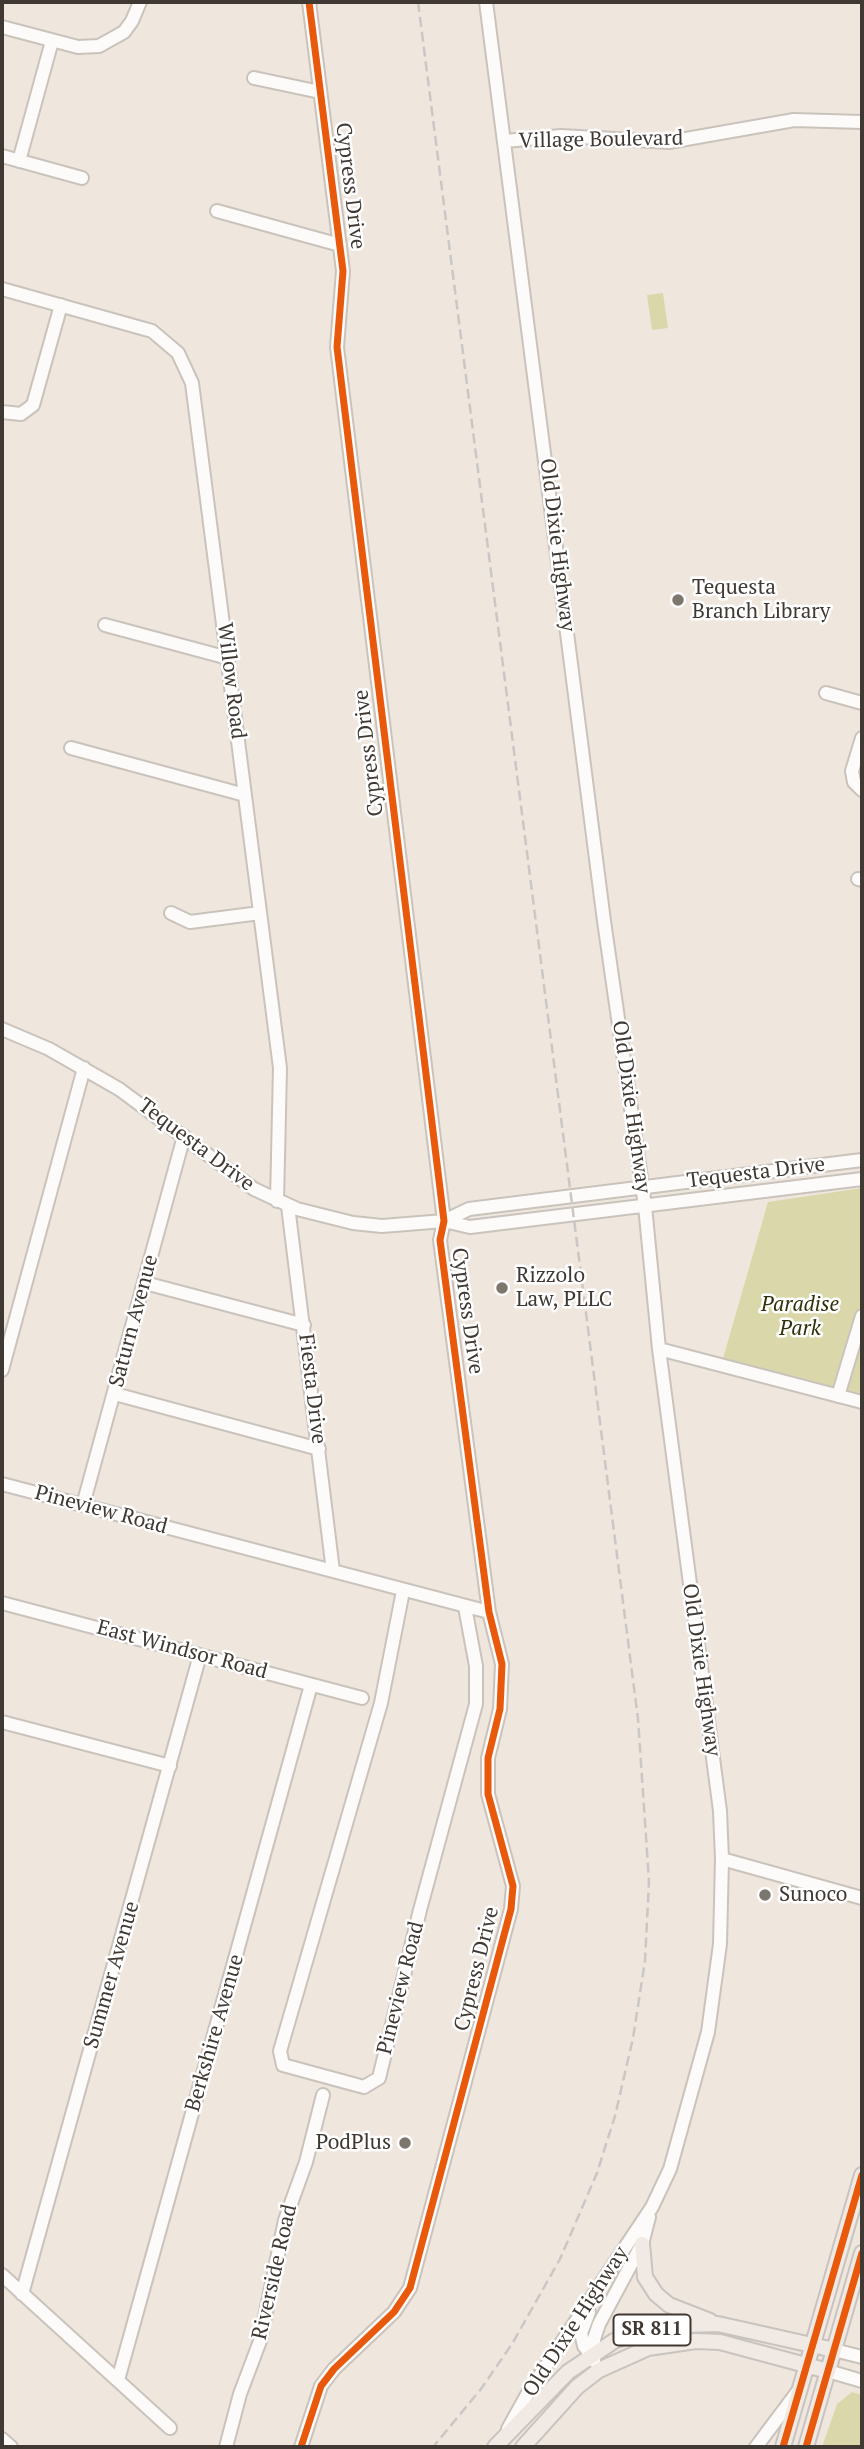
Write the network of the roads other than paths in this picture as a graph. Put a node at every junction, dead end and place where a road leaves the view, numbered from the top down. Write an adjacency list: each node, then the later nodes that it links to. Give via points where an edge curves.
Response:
1 (140, 2): 5 (street, via 128,27 106,44 85,48)
2 (309, 2): 7 (street, Cypress Drive)
3 (486, 2): 9 (street, Old Dixie Highway)
4 (2, 27): 5 (street)
5 (52, 41): 11 (street)
6 (254, 78): 7 (street)
7 (320, 92): 14 (street, Cypress Drive)
8 (862, 122): 9 (street, Village Boulevard, via 794,120 669,142 561,136)
9 (505, 141): 33 (street, Old Dixie Highway)
10 (2, 156): 11 (street)
11 (19, 161): 12 (street)
12 (82, 178)
13 (217, 211): 14 (street)
14 (340, 245): 36 (street, Cypress Drive, via 343,292 337,347)
15 (2, 289): 16 (street, Willow Road)
16 (61, 305): 17 (street, via 33,405 21,414); 19 (street, Willow Road, via 152,331 172,346 187,367)
17 (2, 412)
18 (106, 625): 19 (street)
19 (228, 658): 25 (street, Willow Road)
20 (827, 693): 21 (street)
21 (862, 703)
22 (862, 738): 24 (street, via 852,771)
23 (71, 748): 25 (street)
24 (862, 790)
25 (245, 795): 27 (street, Willow Road)
26 (170, 913): 27 (street, via 190,922)
27 (260, 913): 34 (street, Willow Road, via 280,1073)
28 (2, 1029): 29 (street, Tequesta Drive)
29 (84, 1068): 30 (street, Tequesta Drive); 41 (street)
30 (184, 1136): 34 (street, Tequesta Drive, via 238,1179); 37 (street, Saturn Avenue)
31 (862, 1160): 33 (street, Tequesta Drive)
32 (862, 1179): 35 (street, Tequesta Drive)
33 (642, 1188): 35 (street, Old Dixie Highway); 36 (street, Tequesta Drive, via 469,1209)
34 (283, 1204): 36 (street, Tequesta Drive, via 353,1223 382,1226); 39 (street, Fiesta Drive)
35 (645, 1206): 36 (street, Tequesta Drive, via 470,1227); 40 (street, Old Dixie Highway)
36 (444, 1221): 52 (street, Cypress Drive, via 440,1240)
37 (145, 1283): 39 (street); 42 (street, Saturn Avenue)
38 (862, 1316): 43 (street)
39 (304, 1325): 45 (street, Fiesta Drive)
40 (659, 1349): 43 (street); 58 (street, Old Dixie Highway, via 720,1811)
41 (2, 1370)
42 (114, 1394): 45 (street); 47 (street, Saturn Avenue)
43 (838, 1396): 44 (street)
44 (862, 1402)
45 (319, 1449): 48 (street, Fiesta Drive)
46 (2, 1483): 47 (street, Pineview Road)
47 (83, 1505): 48 (street, Pineview Road)
48 (332, 1571): 49 (street, Pineview Road)
49 (403, 1591): 51 (street, Pineview Road); 51 (street, Pineview Road, via 381,1703 280,2051 283,2065 364,2087 379,2078 474,1712 478,1691)
50 (2, 1603): 53 (street, East Windsor Road)
51 (465, 1607): 52 (street, Pineview Road)
52 (489, 1609): 84 (street, Cypress Drive, via 503,1673 488,1758 488,1791 511,1870 511,1909 410,2288 394,2312 320,2386)
53 (200, 1655): 54 (street, East Windsor Road); 57 (street, Summer Avenue)
54 (311, 1685): 55 (street, East Windsor Road); 76 (street, Berkshire Avenue)
55 (362, 1698)
56 (2, 1722): 57 (street)
57 (170, 1766): 67 (street, Summer Avenue)
58 (722, 1858): 59 (street); 62 (street, Old Dixie Highway, via 720,1944 708,2032 685,2124)
59 (862, 1898)
60 (323, 2095): 83 (street, Riverside Road, via 285,2220 260,2341)
61 (862, 2175): 69 (main road)
62 (652, 2207): 63 (street, Old Dixie Highway); 65 (street, Old Dixie Highway)
63 (642, 2244): 68 (main road, via 645,2277 656,2294 669,2305); 71 (street, Old Dixie Highway, via 599,2323)
64 (862, 2253): 70 (main road)
65 (617, 2259): 71 (street, via 582,2328 584,2346); 81 (street, Old Dixie Highway)
66 (2, 2275): 67 (street)
67 (22, 2294): 76 (street)
68 (718, 2324): 69 (main road, Old Dixie Highway / SR 811); 71 (main road, Old Dixie Highway / SR 811, via 636,2333)
69 (812, 2344): 70 (main road, Old Dixie Highway / SR 811); 73 (main road)
70 (834, 2350): 72 (street); 75 (main road)
71 (592, 2356): 74 (street, Old Dixie Highway); 81 (main road, Old Dixie Highway / SR 811, via 568,2372)
72 (862, 2357)
73 (806, 2365): 74 (main road, Old Dixie Highway / SR 811, via 720,2342 696,2341 648,2348); 75 (main road, Old Dixie Highway / SR 811); 78 (main road)
74 (598, 2370): 85 (main road, Old Dixie Highway / SR 811)
75 (828, 2371): 77 (street); 88 (main road)
76 (118, 2380): 79 (street)
77 (862, 2381)
78 (798, 2391): 86 (street); 87 (main road)
79 (170, 2428)
80 (2, 2439): 82 (street)
81 (498, 2443)
82 (11, 2447)
83 (226, 2447)
84 (301, 2447)
85 (523, 2447)
86 (756, 2447)
87 (783, 2447)
88 (806, 2447)

